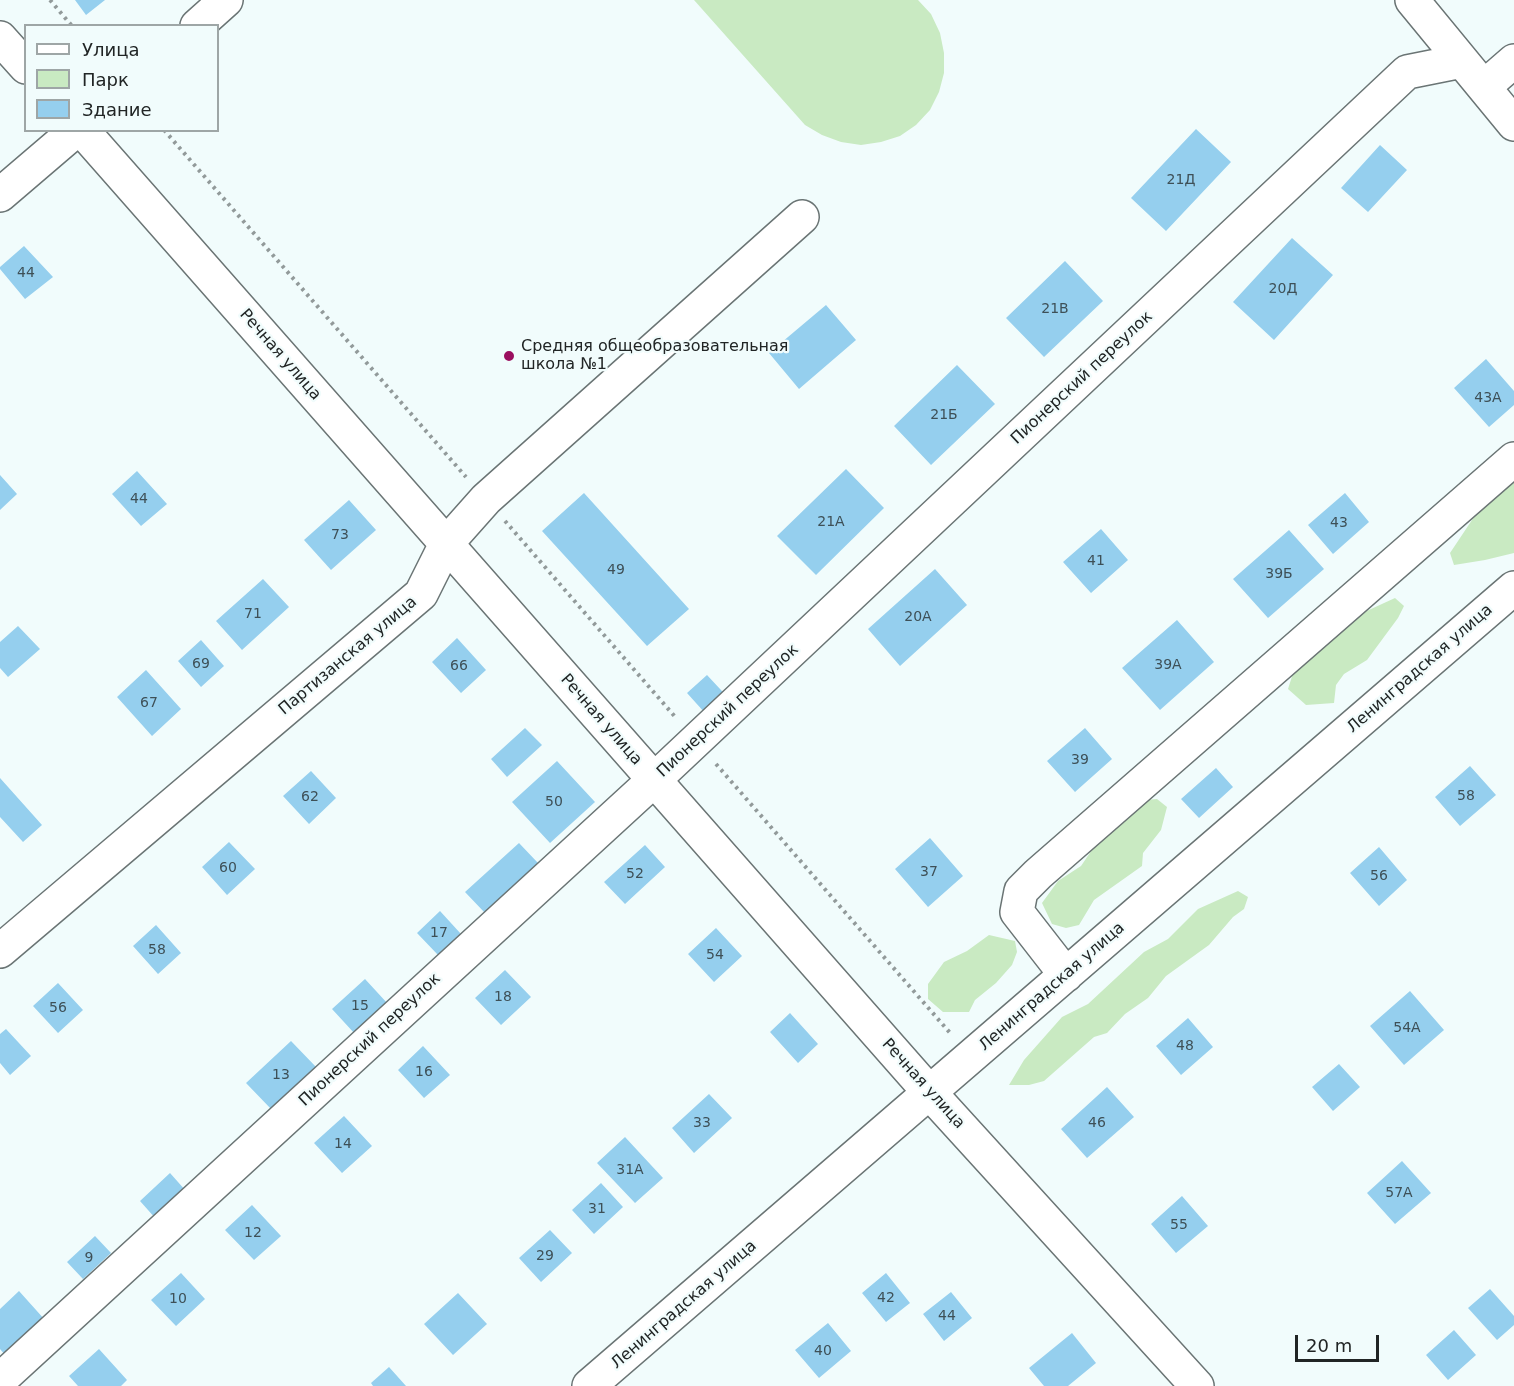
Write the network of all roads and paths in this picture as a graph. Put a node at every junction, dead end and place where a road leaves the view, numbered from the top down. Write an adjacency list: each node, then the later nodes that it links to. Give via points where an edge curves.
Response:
1 (50, 0): 4 (path)
2 (226, 0): 5 (street)
3 (1412, 0): 7 (street)
4 (70, 24)
5 (199, 24)
6 (0, 38): 9 (street)
7 (1462, 61): 10 (street); 21 (street, Пионерский переулок, via 1407,72)
8 (1514, 61): 10 (street)
9 (24, 65)
10 (1484, 87): 11 (street)
11 (1514, 124)
12 (74, 132): 15 (street)
13 (84, 132): 19 (street, Речная улица)
14 (166, 132): 18 (path)
15 (0, 195)
16 (802, 217): 18 (street, Партизанская улица)
17 (1514, 459): 24 (street, via 1021,891 1017,912)
18 (486, 499): 19 (street, Партизанская улица); 21 (path)
19 (446, 544): 22 (street, Речная улица); 23 (street, Партизанская улица, via 422,594)
20 (1514, 588): 24 (street, Ленинградская улица)
21 (696, 741): 22 (street, Пионерский переулок); 25 (path)
22 (654, 780): 26 (street, Речная улица); 27 (street, Пионерский переулок)
23 (0, 951)
24 (1066, 975): 25 (street, Ленинградская улица)
25 (972, 1057): 26 (street, Ленинградская улица)
26 (930, 1093): 28 (street, Ленинградская улица); 29 (street, Речная улица)
27 (0, 1380)
28 (606, 1381)
29 (1197, 1386)

